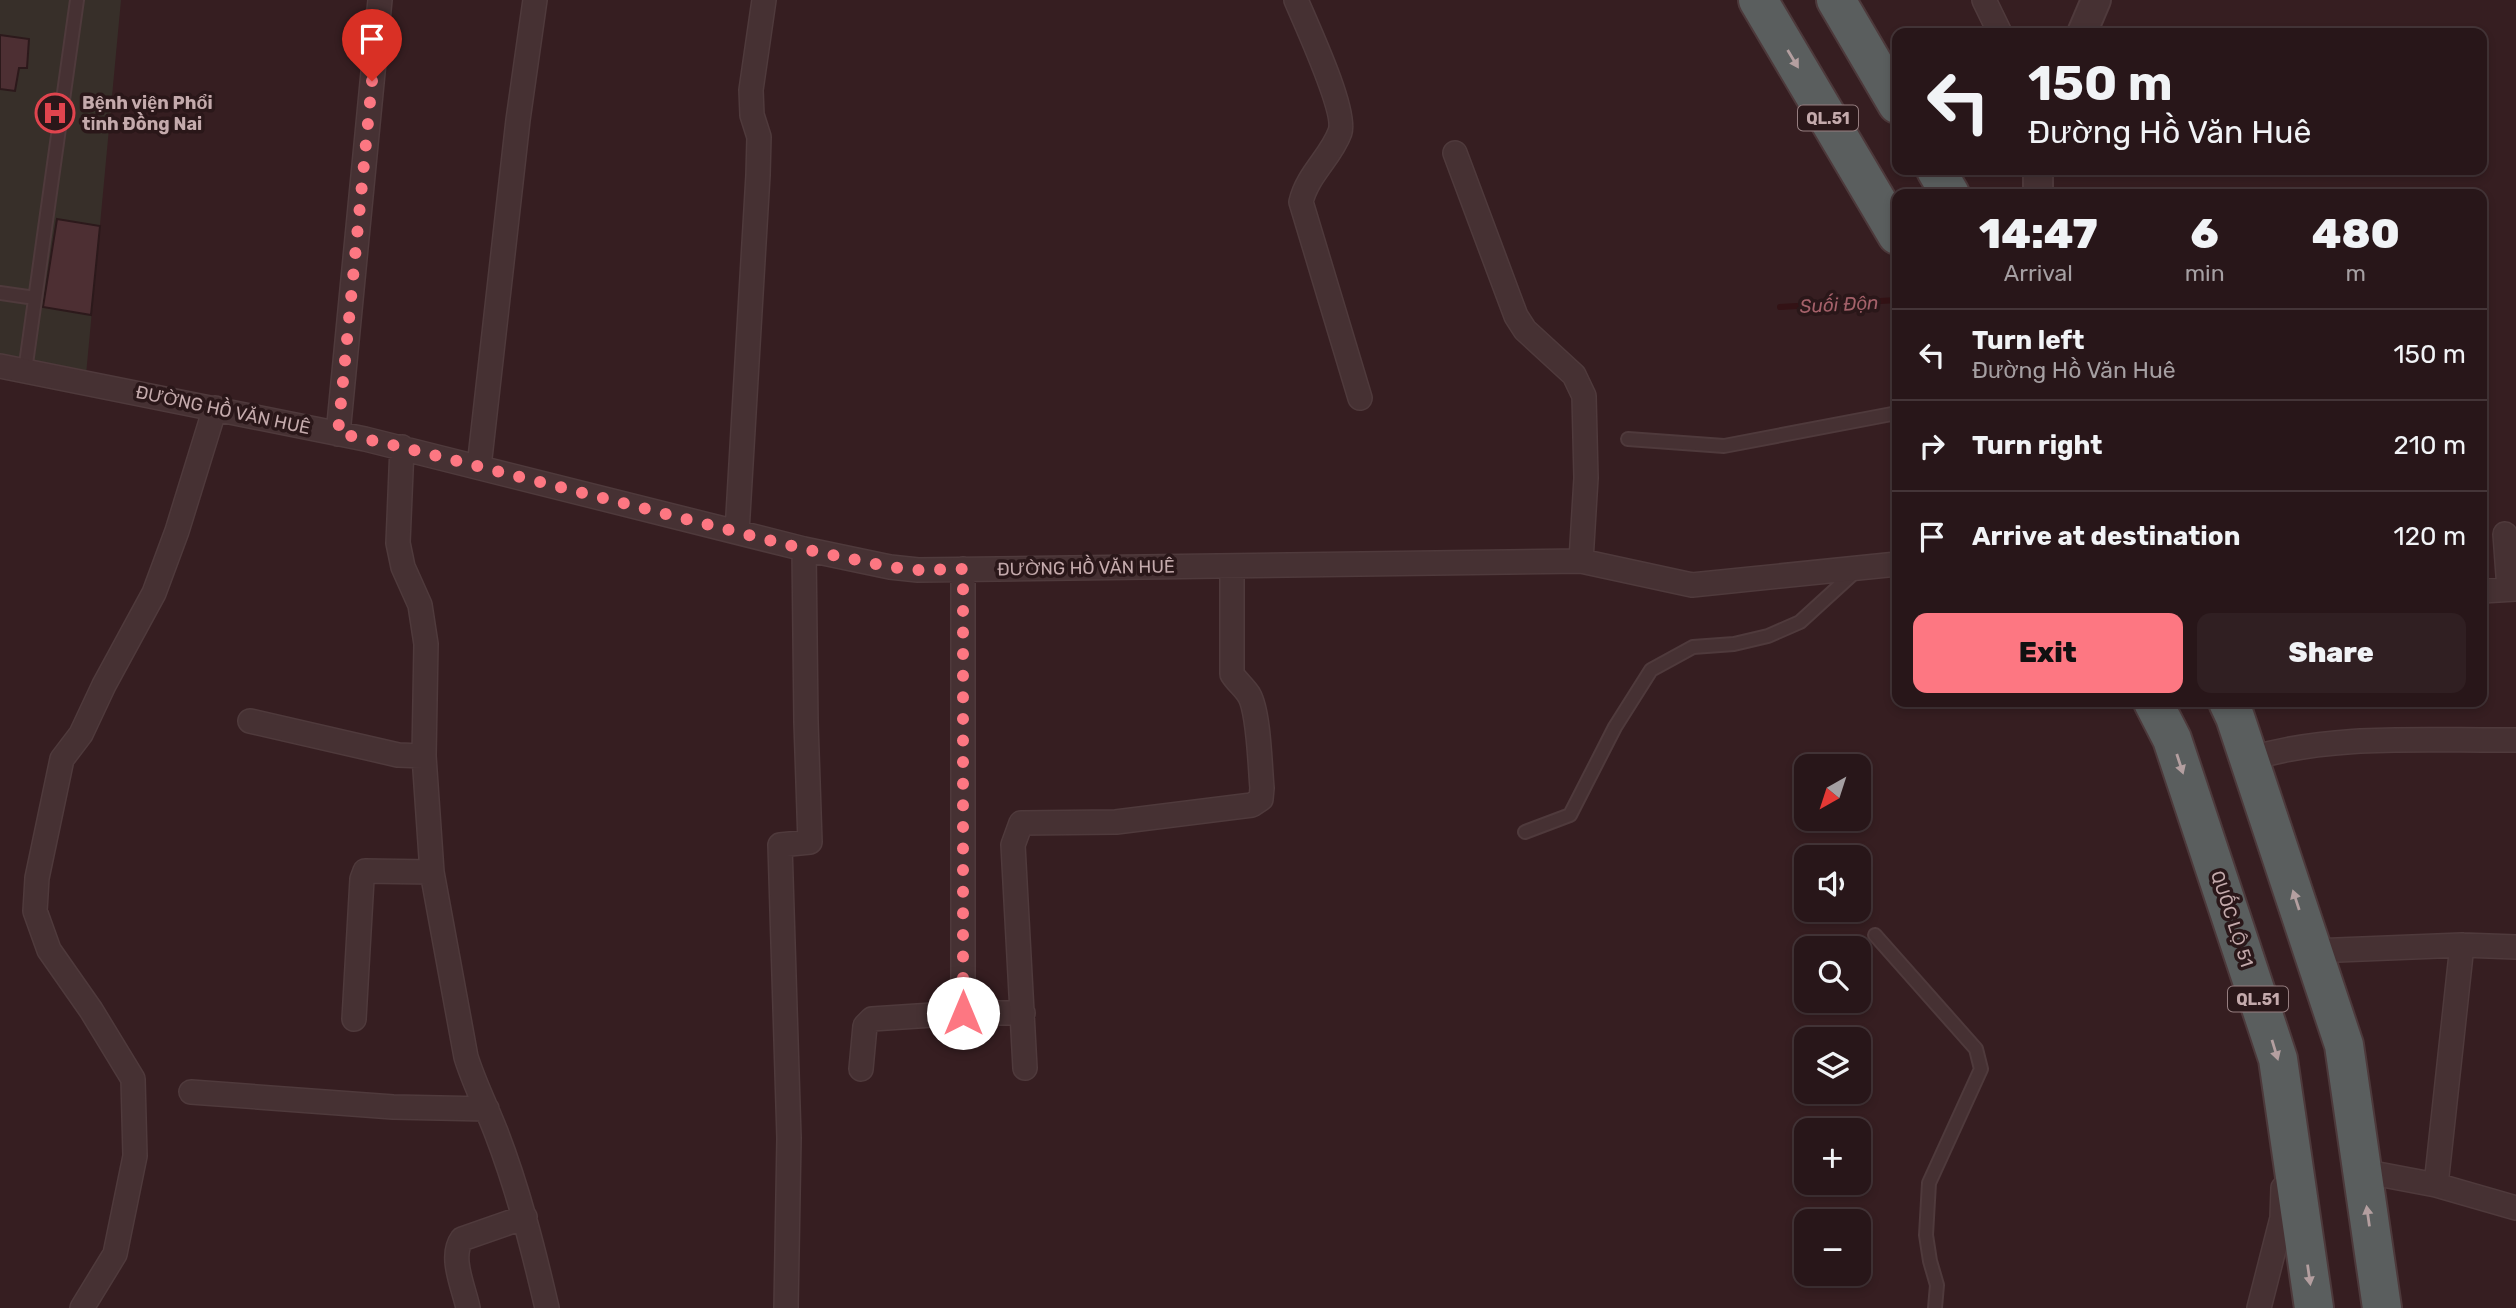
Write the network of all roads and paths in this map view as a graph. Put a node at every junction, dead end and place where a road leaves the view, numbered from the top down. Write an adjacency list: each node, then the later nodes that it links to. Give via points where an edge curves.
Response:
1 (77, 0): 16 (lane)
2 (380, 0): 22 (street)
3 (535, 0): 25 (street)
4 (764, 0): 26 (street, via 751,90 758,175)
5 (1296, 0): 19 (street, via 1325,68 1342,124 1301,202)
6 (1758, 0): 14 (highway, QL.51, one-way to 14)
7 (1836, 0): 12 (highway)
8 (1984, 0): 10 (street)
9 (2096, 0): 11 (street)
10 (1998, 28)
11 (2084, 28)
12 (1892, 95)
13 (1455, 153): 29 (street, via 1516,316 1574,375 1584,396)
14 (1892, 227)
15 (0, 293): 16 (lane)
16 (35, 298): 18 (lane)
17 (0, 366): 18 (street, ĐƯỜNG HỒ VĂN HUÊ)
18 (25, 371): 20 (street, ĐƯỜNG HỒ VĂN HUÊ)
19 (1360, 398)
20 (215, 408): 22 (street, ĐƯỜNG HỒ VĂN HUÊ); 60 (street, via 154,593 80,734 62,759 37,878 35,911 49,950 133,1079 135,1156 115,1254)
21 (1892, 414): 23 (lane, via 1724,446)
22 (338, 433): 24 (street, ĐƯỜNG HỒ VĂN HUÊ)
23 (1628, 439)
24 (402, 447): 25 (street, ĐƯỜNG HỒ VĂN HUÊ); 40 (street, via 398,543 420,605 426,644)
25 (479, 467): 26 (street, ĐƯỜNG HỒ VĂN HUÊ)
26 (737, 532): 28 (street, ĐƯỜNG HỒ VĂN HUÊ)
27 (2505, 534): 34 (street)
28 (804, 549): 33 (street, ĐƯỜNG HỒ VĂN HUÊ, via 890,567); 63 (street, via 810,842 780,845 789,1138)
29 (1581, 561): 31 (street, ĐƯỜNG HỒ VĂN HUÊ); 32 (street, ĐƯỜNG HỒ VĂN HUÊ, via 1692,585)
30 (1892, 565): 32 (street, ĐƯỜNG HỒ VĂN HUÊ)
31 (1232, 566): 33 (street, ĐƯỜNG HỒ VĂN HUÊ); 49 (street, via 1232,674 1254,708 1261,799 1252,805 1116,822 1021,823 1013,845)
32 (1860, 568): 42 (lane, via 1800,622 1734,644 1693,647 1651,670 1615,727 1570,816)
33 (963, 569): 48 (street)
34 (2513, 589): 35 (street)
35 (2487, 591)
36 (2156, 707): 55 (highway, QUỐC LỘ 51 / QL.51, one-way to 55, via 2172,739 2278,1059)
37 (2230, 707): 41 (highway)
38 (250, 721): 40 (street, via 398,755)
39 (2516, 740): 41 (street, via 2368,741 2284,748)
40 (424, 756): 43 (street)
41 (2249, 759): 47 (highway, one-way to 41)
42 (1525, 832)
43 (432, 872): 50 (street, via 365,870); 54 (street, via 466,1057)
44 (1875, 935): 64 (lane, via 1976,1049 1981,1069 1929,1183 1926,1235 1937,1285)
45 (2462, 945): 46 (street); 47 (street); 57 (street)
46 (2516, 947)
47 (2313, 951): 56 (highway, via 2344,1045)
48 (963, 1013): 49 (street); 52 (street, via 869,1020)
49 (1023, 1013): 51 (street)
50 (354, 1019)
51 (1026, 1068)
52 (861, 1069)
53 (191, 1092): 54 (street, via 393,1108)
54 (487, 1109): 59 (street)
55 (2286, 1111): 65 (street, via 2282,1218); 66 (highway, QUỐC LỘ 51 / QL.51, one-way to 66)
56 (2362, 1171): 57 (street); 67 (highway, one-way to 56)
57 (2436, 1185): 58 (street)
58 (2516, 1208)
59 (525, 1217): 61 (street, via 462,1239 458,1245); 62 (street)
60 (82, 1308)
61 (468, 1308)
62 (547, 1308)
63 (786, 1308)
64 (1935, 1308)
65 (2259, 1308)
66 (2314, 1308)
67 (2382, 1308)

